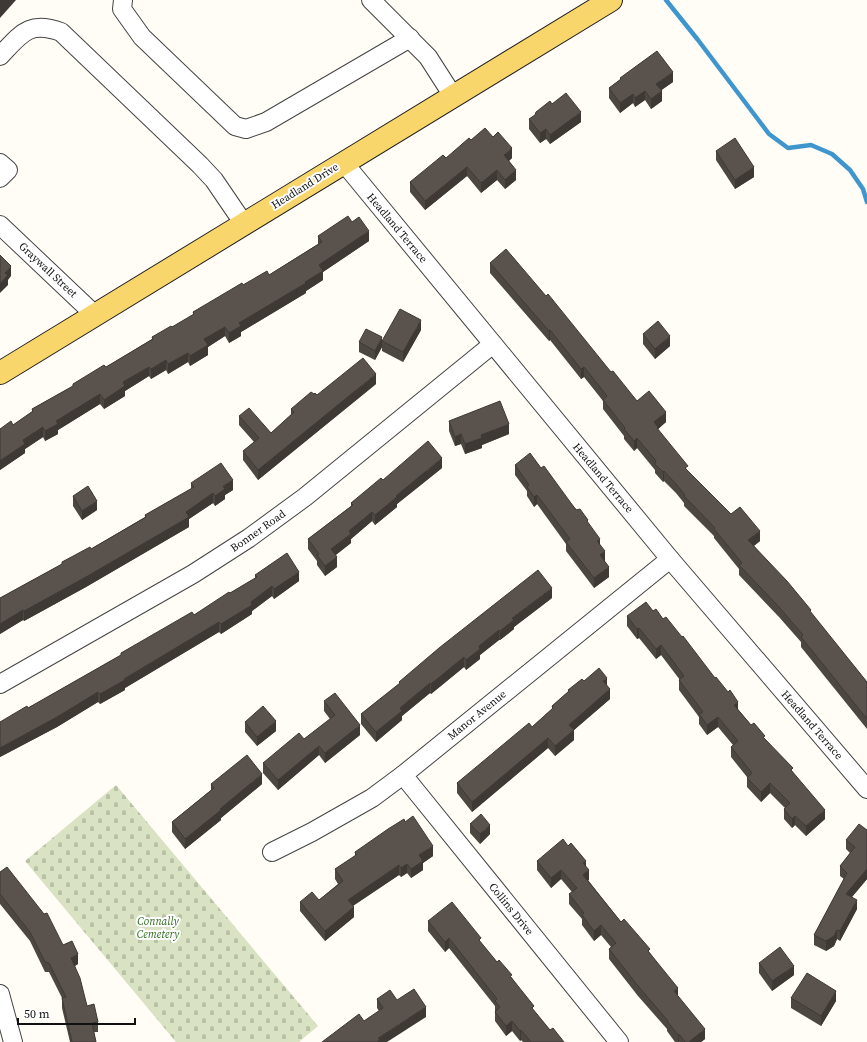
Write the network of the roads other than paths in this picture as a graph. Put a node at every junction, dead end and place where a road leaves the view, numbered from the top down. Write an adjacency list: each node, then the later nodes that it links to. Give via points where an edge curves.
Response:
1 (123, 0): 4 (street, via 122,9 142,37 235,126 246,129 266,122)
2 (372, 0): 4 (street)
3 (611, 0): 6 (main road, Headland Drive)
4 (410, 38): 6 (street, via 428,57)
5 (0, 56): 10 (street, via 17,38 29,30 37,27 61,32 200,165 214,180)
6 (453, 96): 8 (main road, Headland Drive)
7 (0, 163): 9 (street, via 8,170)
8 (344, 163): 10 (main road, Headland Drive); 13 (street, Headland Terrace)
9 (0, 178)
10 (244, 224): 12 (main road, Headland Drive)
11 (0, 225): 12 (street, Graywall Street)
12 (96, 316): 14 (main road, Headland Drive)
13 (493, 344): 15 (street, Headland Terrace); 16 (street, Bonner Road, via 305,497 250,538 193,574)
14 (0, 373)
15 (670, 559): 17 (street, Manor Avenue); 18 (street, Headland Terrace)
16 (0, 684)
17 (403, 775): 19 (street, Manor Avenue, via 372,798); 22 (street, Collins Drive)
18 (867, 789)
19 (272, 852)
20 (0, 994): 21 (street)
21 (13, 1042)
22 (619, 1042)

